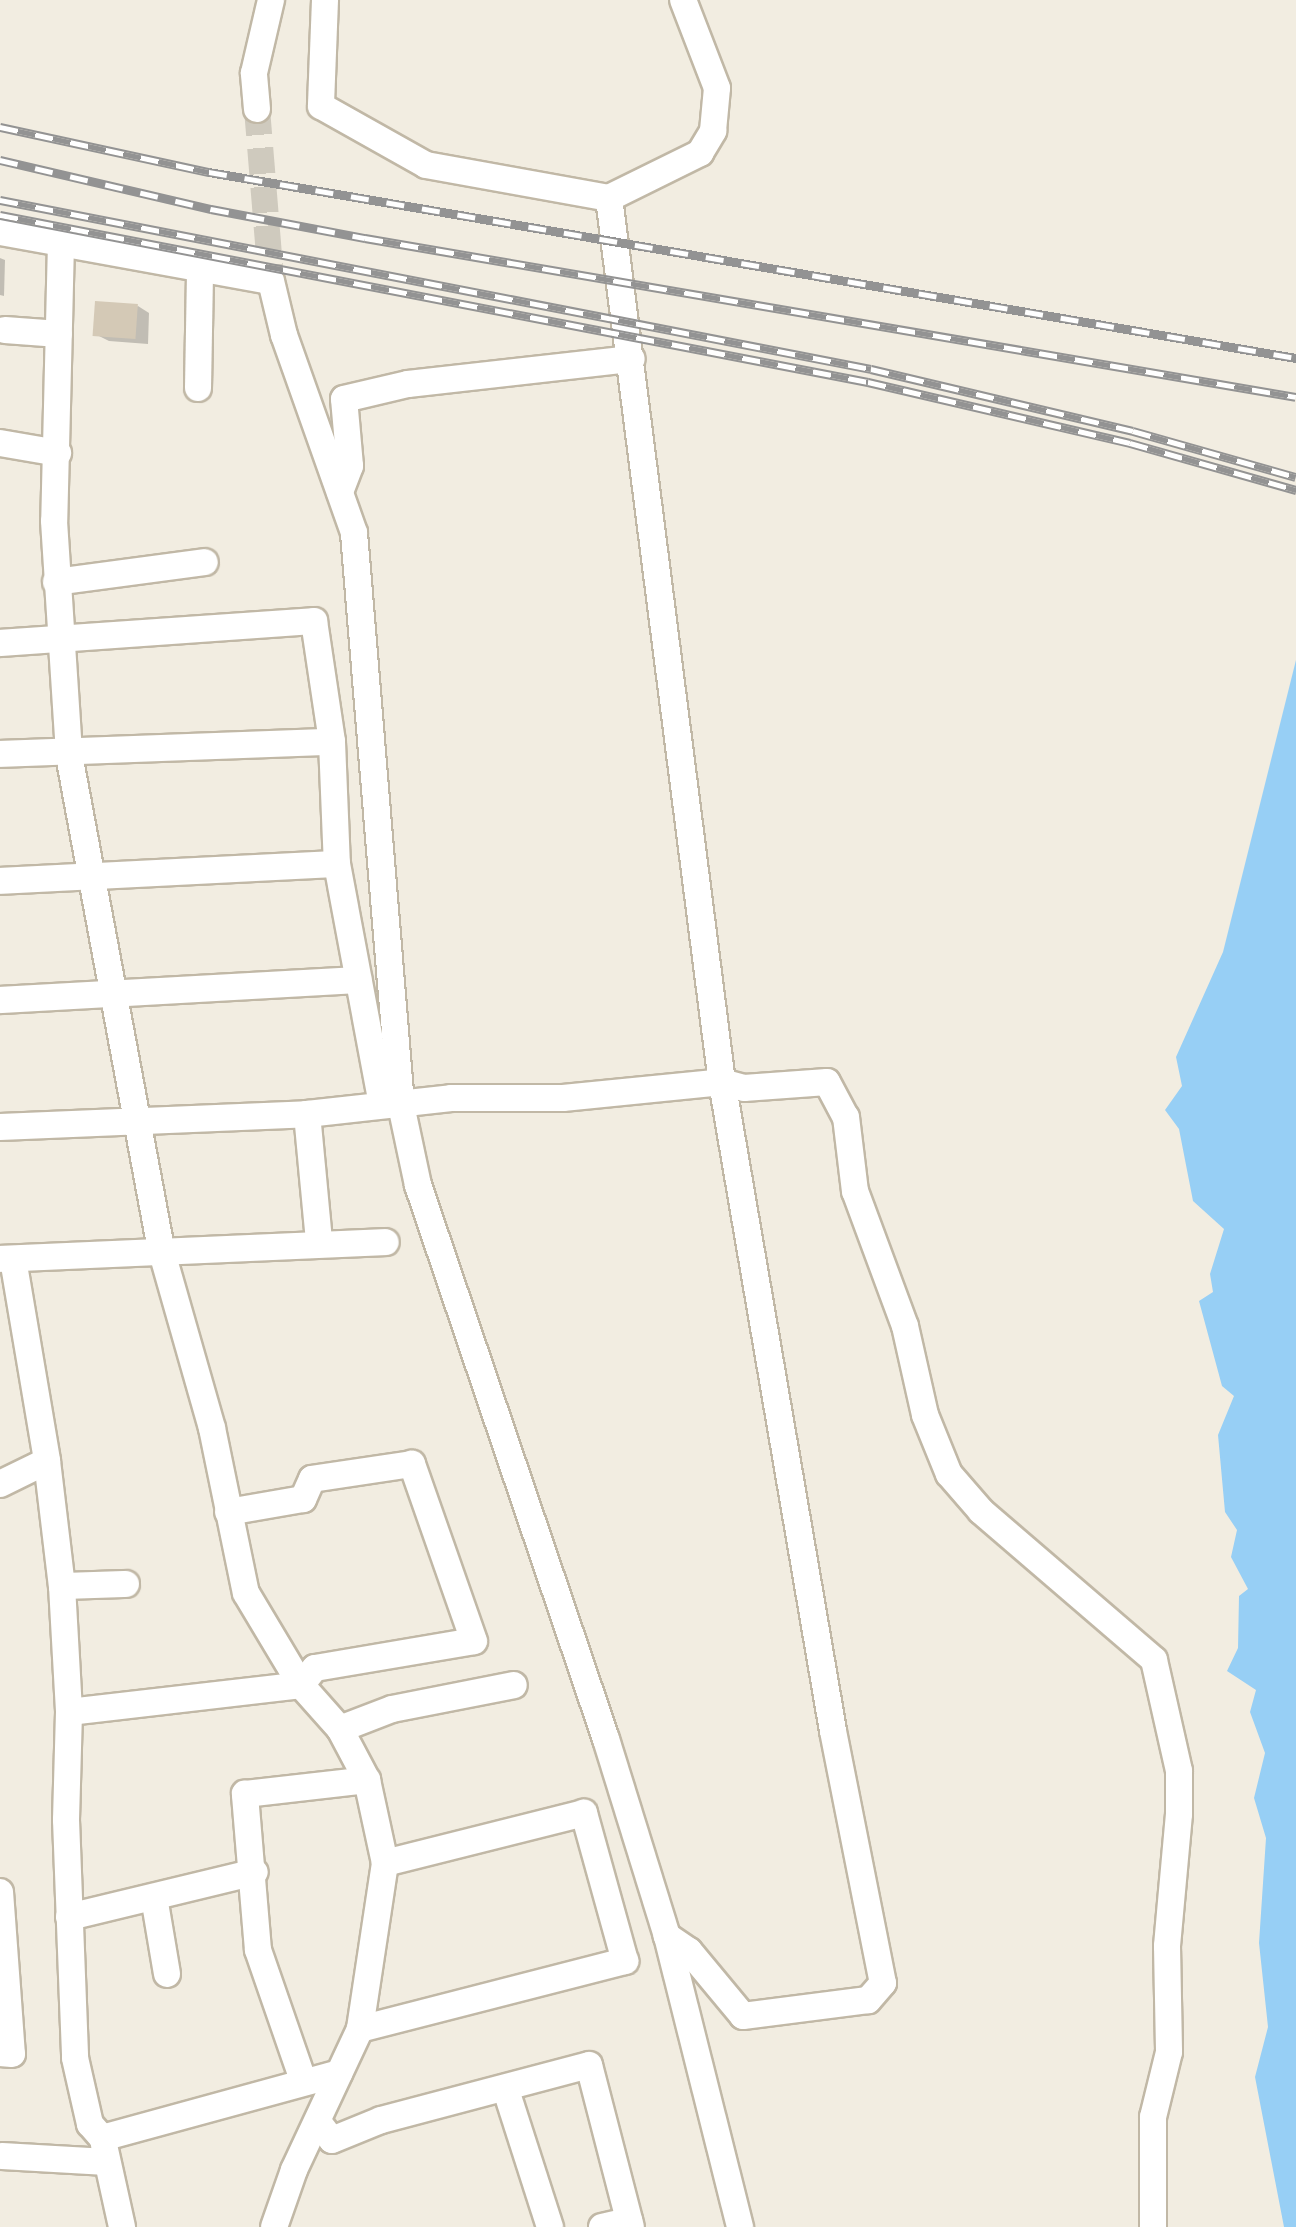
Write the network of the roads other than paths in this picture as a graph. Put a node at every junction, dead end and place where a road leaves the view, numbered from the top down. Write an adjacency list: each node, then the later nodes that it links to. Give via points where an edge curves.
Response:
1 (271, 0): 4 (street, via 254,73)
2 (325, 0): 5 (street, via 321,106 426,165)
3 (683, 0): 5 (street, via 717,88 713,131 700,153)
4 (257, 109)
5 (609, 198): 11 (street)
6 (0, 232): 7 (street)
7 (61, 243): 8 (street); 10 (street)
8 (200, 270): 12 (street); 15 (street, via 271,281 284,335)
9 (5, 330): 10 (street)
10 (59, 334): 14 (street)
11 (632, 359): 15 (street, via 408,384 344,399 350,466); 29 (street, via 662,634)
12 (198, 388)
13 (0, 443): 14 (street)
14 (58, 453): 17 (street)
15 (340, 492): 30 (street, via 354,533)
16 (205, 562): 17 (street)
17 (56, 582): 18 (street)
18 (58, 641): 19 (street); 20 (street, via 314,621); 22 (street)
19 (0, 643)
20 (332, 742): 22 (street); 23 (street)
21 (0, 754): 22 (street)
22 (69, 755): 24 (street)
23 (337, 864): 24 (street); 26 (street)
24 (91, 877): 25 (street); 27 (street)
25 (0, 881)
26 (358, 980): 27 (street); 30 (street)
27 (114, 995): 28 (street); 32 (street)
28 (0, 1000)
29 (722, 1082): 30 (street, via 563,1098 451,1098); 53 (street, via 833,1731 883,1983 868,2000 743,2016 689,1951); 69 (street, via 744,1088 827,1082 846,1117 855,1191 905,1326 925,1415 949,1474 981,1511 1154,1660 1179,1771 1179,1814 1167,1946 1169,2052 1153,2117)
30 (392, 1105): 31 (street); 53 (street, via 441,1265 525,1491)
31 (307, 1114): 32 (street); 34 (street)
32 (140, 1121): 33 (street); 36 (street)
33 (0, 1127)
34 (319, 1241): 35 (street); 36 (street)
35 (386, 1242)
36 (161, 1249): 37 (street); 40 (street, via 212,1428)
37 (6, 1259): 38 (street)
38 (47, 1461): 39 (street); 42 (street)
39 (0, 1484)
40 (228, 1512): 43 (street, via 246,1593); 43 (street, via 303,1499 312,1479 412,1464 474,1641 315,1668)
41 (126, 1584): 42 (street)
42 (62, 1586): 45 (street)
43 (301, 1685): 45 (street); 46 (street)
44 (514, 1685): 46 (street, via 392,1709)
45 (69, 1712): 52 (street)
46 (340, 1729): 47 (street)
47 (367, 1780): 48 (street); 49 (street, via 245,1794)
48 (385, 1863): 55 (street); 55 (street, via 584,1813 625,1961)
49 (255, 1872): 51 (street); 58 (street, via 258,1950)
50 (0, 1895): 56 (street, via 12,2054)
51 (154, 1897): 52 (street); 54 (street)
52 (69, 1917): 61 (street, via 75,2058 90,2124)
53 (667, 1936): 68 (street)
54 (167, 1974)
55 (360, 2029): 57 (street)
56 (0, 2053)
57 (339, 2073): 58 (street); 60 (street)
58 (303, 2080): 61 (street)
59 (506, 2090): 60 (street, via 381,2120 332,2140); 63 (street, via 589,2065); 66 (street)
60 (319, 2123): 65 (street, via 294,2170)
61 (105, 2150): 62 (street); 64 (street)
62 (2, 2156)
63 (630, 2224): 67 (street)
64 (122, 2227)
65 (274, 2227)
66 (550, 2227)
67 (602, 2227)
68 (740, 2227)
69 (1153, 2227)

